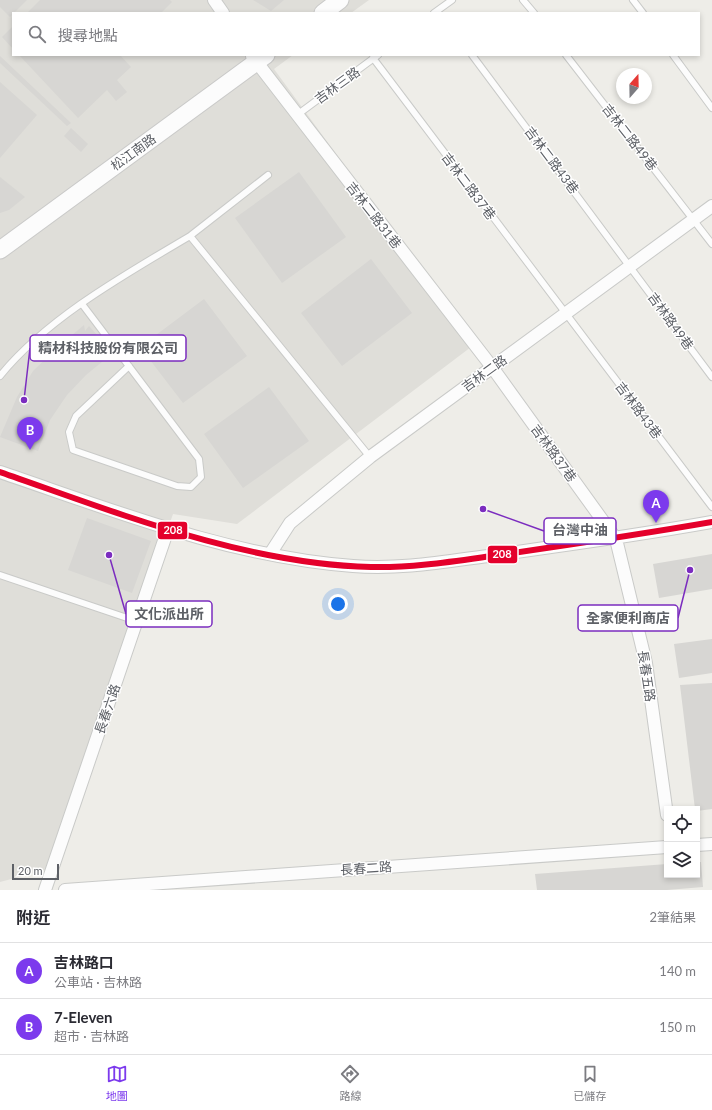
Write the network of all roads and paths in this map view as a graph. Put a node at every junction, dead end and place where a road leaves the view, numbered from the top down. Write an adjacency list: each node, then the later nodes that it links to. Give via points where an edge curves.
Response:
1 (214, 0): 6 (street)
2 (340, 0): 7 (street)
3 (452, 0): 8 (lane)
4 (523, 0): 9 (lane)
5 (633, 0): 10 (lane)
6 (222, 12)
7 (324, 12)
8 (437, 12)
9 (533, 12)
10 (642, 12)
11 (473, 56): 24 (lane, 吉林二路43巷)
12 (567, 56): 20 (lane, 吉林二路49巷)
13 (674, 56): 16 (lane)
14 (258, 57): 17 (street, 吉林二路31巷); 23 (street, 松江南路)
15 (376, 57): 17 (lane, 吉林三路); 26 (lane, 吉林二路37巷)
16 (712, 108)
17 (297, 115): 28 (street, 吉林二路31巷)
18 (268, 175): 21 (lane)
19 (712, 206): 20 (street, 吉林二路)
20 (694, 219): 22 (lane, 吉林二路49巷); 24 (street, 吉林二路)
21 (190, 236): 25 (lane); 31 (lane)
22 (712, 244)
23 (0, 250)
24 (630, 266): 26 (street, 吉林二路); 30 (lane, 吉林路49巷)
25 (82, 304): 27 (lane); 29 (lane, via 70,311 14,359)
26 (565, 314): 28 (street, 吉林二路); 33 (lane, 吉林路43巷)
27 (129, 366): 27 (lane, via 200,459 201,477 191,487 177,486 73,450 69,432 76,416)
28 (492, 367): 31 (street, 吉林二路); 36 (street, 吉林路37巷)
29 (0, 376)
30 (712, 377)
31 (370, 457): 37 (street, 吉林二路, via 290,523)
32 (0, 472): 35 (street)
33 (712, 507)
34 (712, 522): 36 (street)
35 (168, 529): 37 (street); 39 (street, 長春六路)
36 (616, 539): 37 (street, via 402,567 353,566); 40 (street, 長春五路, via 646,663)
37 (270, 554)
38 (0, 575): 39 (lane)
39 (136, 622): 44 (street, 長春六路)
40 (666, 806)
41 (712, 844): 42 (street)
42 (700, 845)
43 (664, 847): 45 (street, 長春二路)
44 (45, 890)
45 (65, 890)

